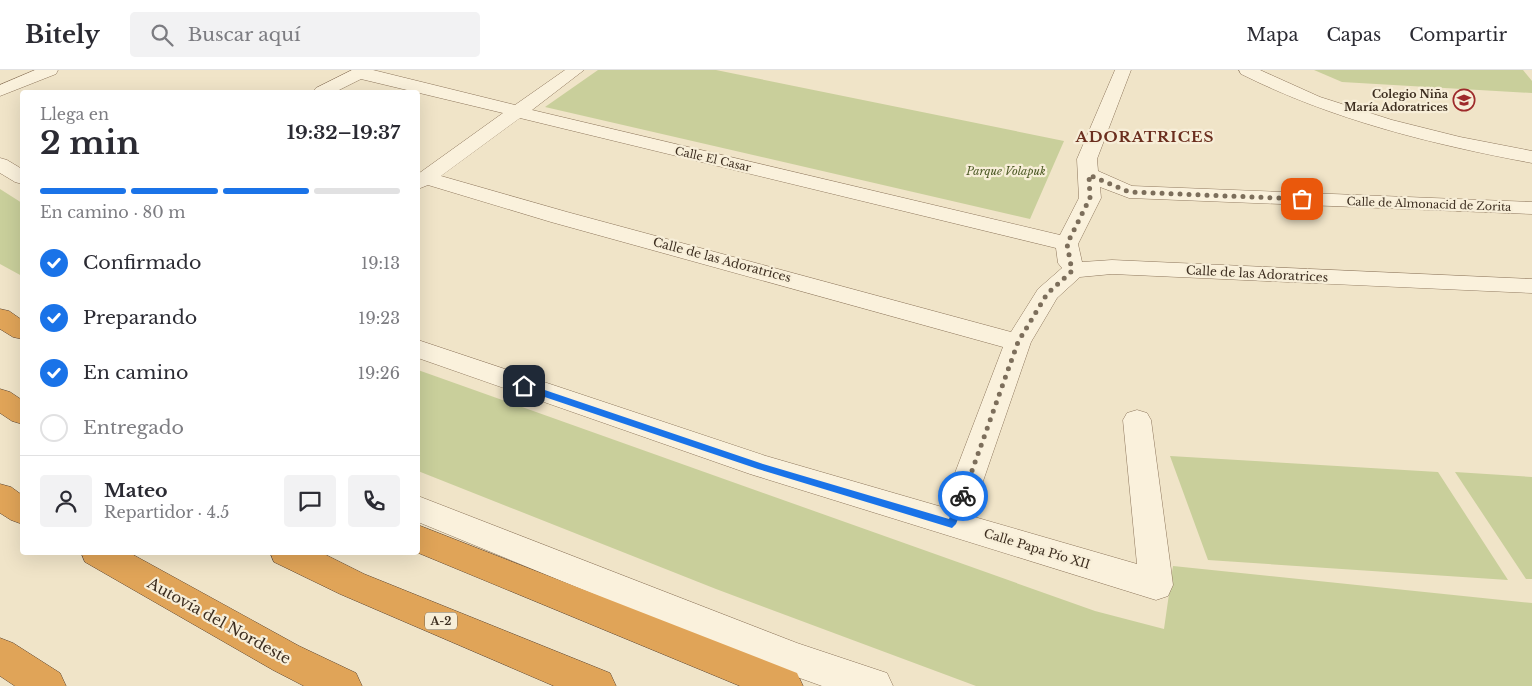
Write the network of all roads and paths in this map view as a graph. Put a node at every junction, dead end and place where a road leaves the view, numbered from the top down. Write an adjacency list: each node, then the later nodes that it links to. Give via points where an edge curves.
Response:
1 (50, 70): 8 (street)
2 (576, 70): 9 (street)
3 (1123, 70): 13 (street, via 1087,159)
4 (1247, 70): 11 (street, via 1304,96 1375,121)
5 (1278, 70): 10 (street, via 1384,110 1454,128)
6 (362, 72): 7 (street); 9 (street, Calle El Casar)
7 (326, 90)
8 (0, 92)
9 (517, 112): 15 (street); 17 (street, Calle El Casar)
10 (1532, 141)
11 (1532, 157)
12 (0, 164): 14 (street)
13 (1089, 175): 16 (street, Calle de Almonacid de Zorita, via 1129,192); 17 (street, via 1090,198)
14 (20, 177)
15 (422, 181): 22 (street, Calle de las Adoratrices)
16 (1532, 208)
17 (1067, 244): 18 (street)
18 (1072, 271): 19 (street, Calle de las Adoratrices, via 1112,267); 22 (street, via 1047,294)
19 (1532, 286)
20 (0, 317): 21 (highway)
21 (20, 330)
22 (1018, 342): 30 (street)
23 (420, 350): 30 (street, Calle Papa Pío XII, via 761,466)
24 (0, 399): 25 (highway)
25 (20, 413)
26 (1137, 420): 30 (street, Calle Papa Pío XII, via 1156,585)
27 (0, 496): 28 (highway)
28 (20, 510)
29 (420, 510): 39 (street, via 796,660)
30 (952, 524)
31 (420, 540): 38 (highway)
32 (102, 555): 36 (highway, Autovía del Nordeste, via 286,658)
33 (292, 555): 37 (highway, A-2, via 352,584)
34 (0, 655): 35 (highway)
35 (47, 686)
36 (343, 686)
37 (597, 686)
38 (784, 686)
39 (874, 686)

